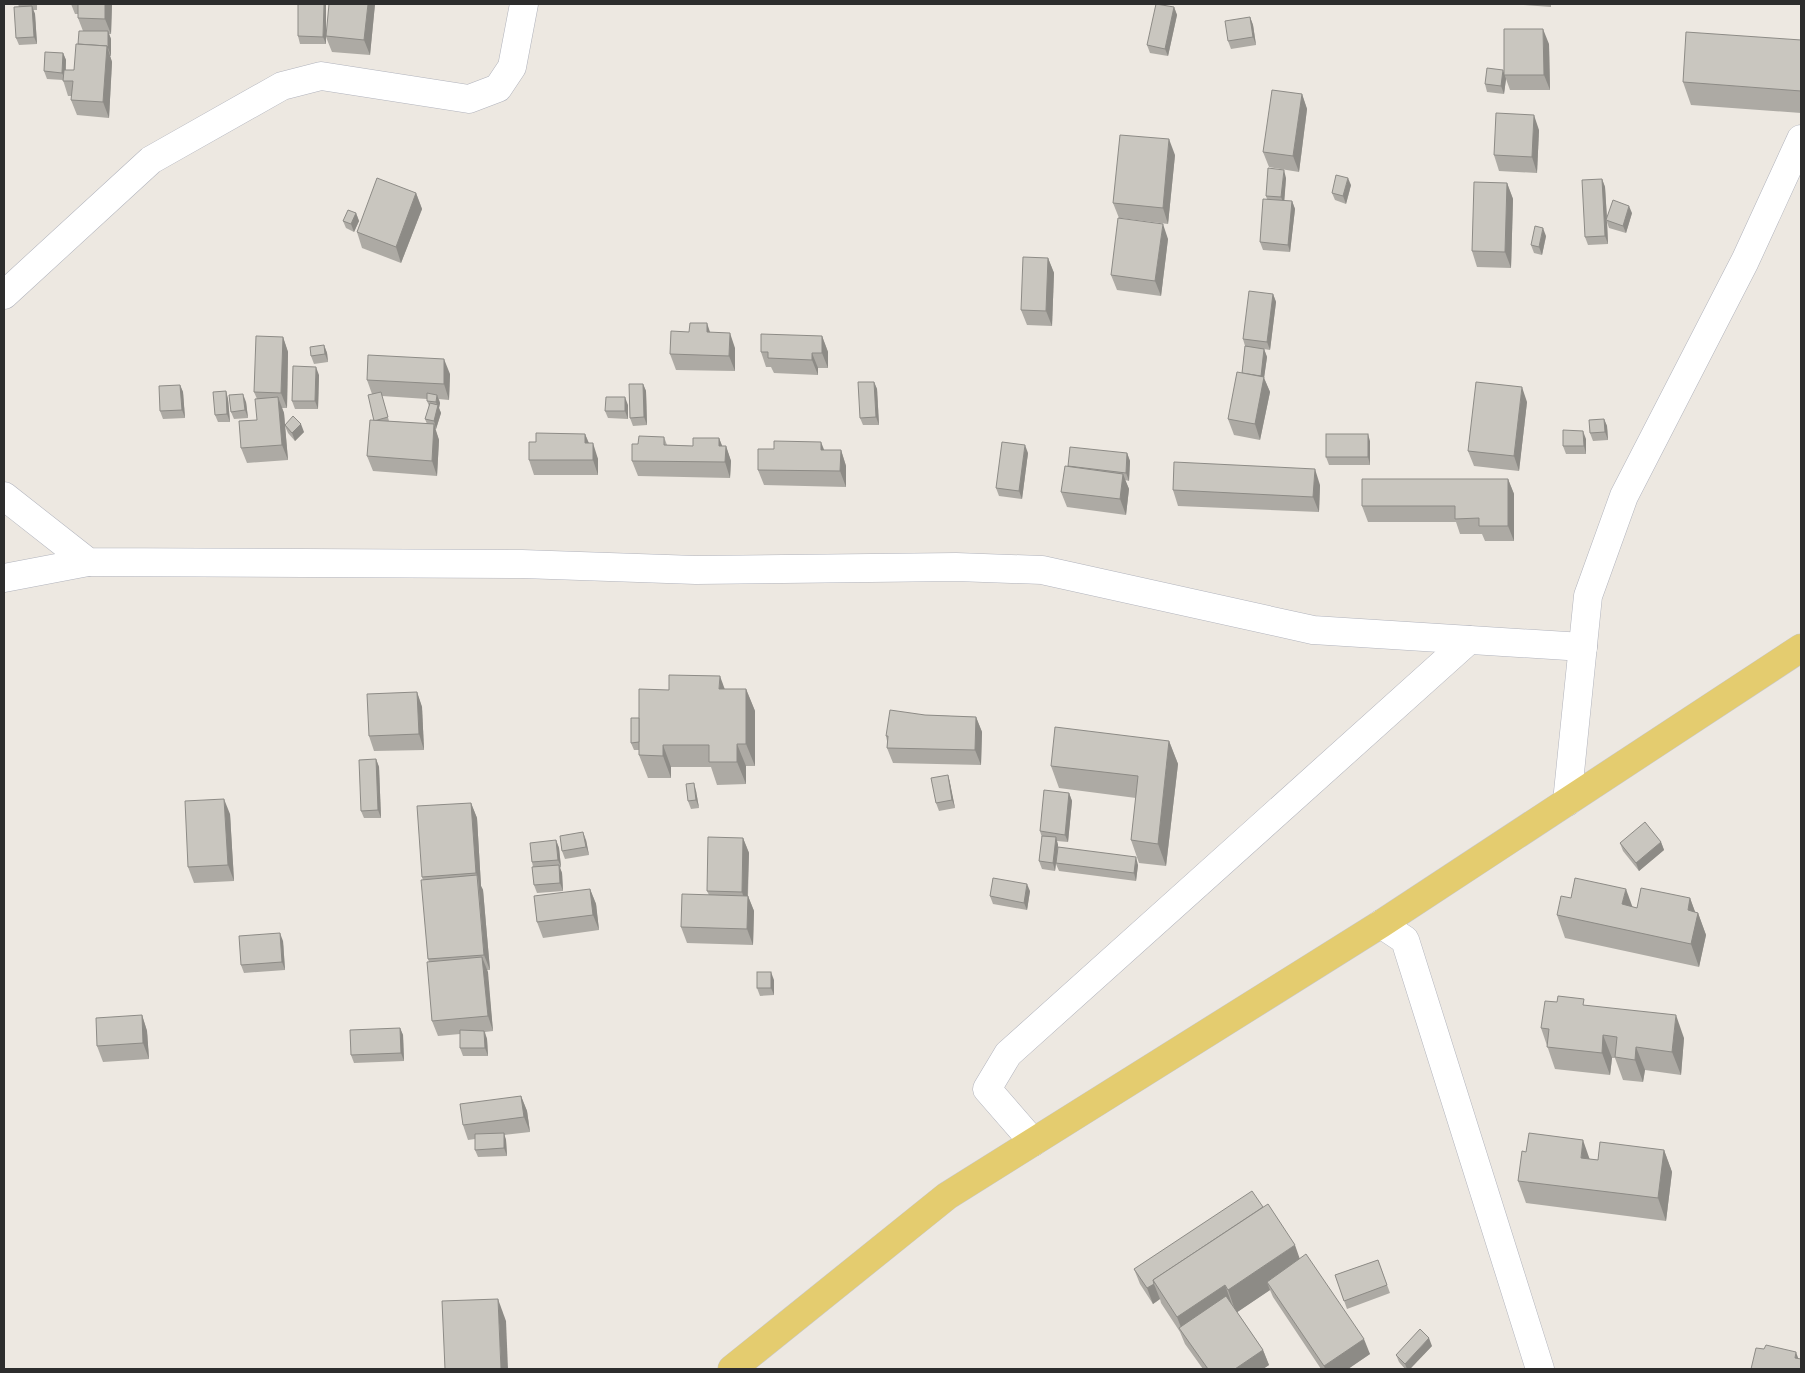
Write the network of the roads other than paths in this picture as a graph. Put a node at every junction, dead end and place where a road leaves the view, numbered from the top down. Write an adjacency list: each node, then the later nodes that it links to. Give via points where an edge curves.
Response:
1 (524, 4): 3 (street, via 512,67 498,88 470,99 321,76 282,86 151,160)
2 (1801, 139): 8 (street, via 1745,261 1624,496 1588,596)
3 (4, 295)
4 (4, 496): 5 (street)
5 (88, 562): 6 (street); 7 (street, via 522,564 696,570 956,567 1042,570 1313,630)
6 (4, 578)
7 (1469, 640): 8 (street); 12 (street, via 1008,1054 987,1089)
8 (1583, 647): 10 (street)
9 (1801, 648): 10 (main road)
10 (1567, 802): 11 (main road)
11 (1381, 924): 12 (main road); 14 (street, via 1405,940)
12 (1033, 1142): 13 (main road, via 947,1196)
13 (732, 1369)
14 (1540, 1369)

